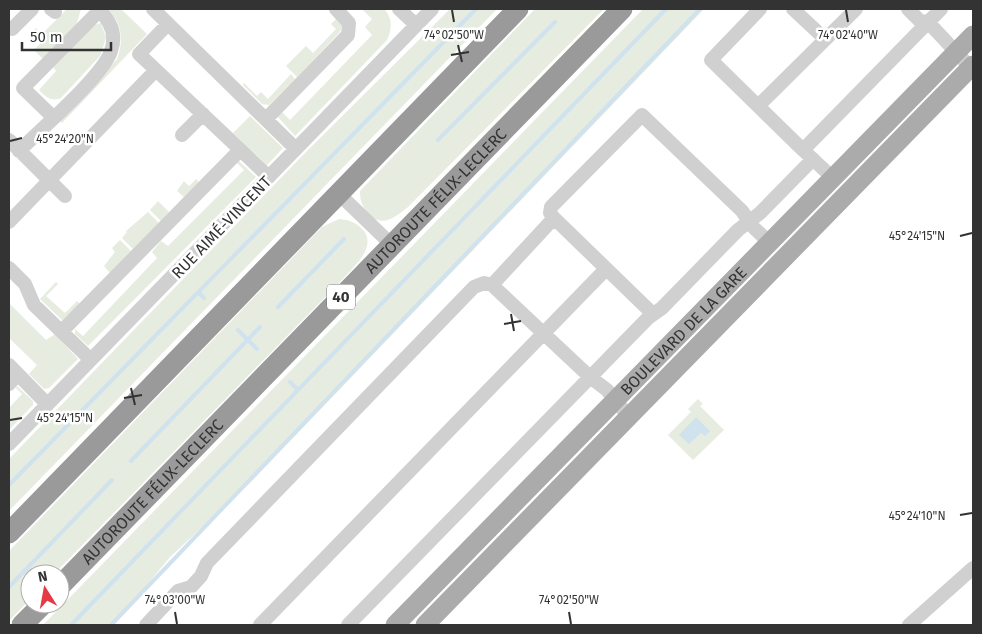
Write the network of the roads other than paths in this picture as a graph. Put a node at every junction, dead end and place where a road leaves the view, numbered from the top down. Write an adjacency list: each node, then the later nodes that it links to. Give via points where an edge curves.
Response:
1 (32, 9): 17 (street)
2 (153, 9): 15 (street)
3 (336, 9): 26 (street, via 349,23 348,35)
4 (399, 9): 16 (street)
5 (432, 9): 16 (street, RUE AIMÉ-VINCENT)
6 (518, 9): 36 (highway)
7 (622, 9): 42 (highway, AUTOROUTE FÉLIX-LECLERC / 40)
8 (760, 9): 23 (street, via 711,60)
9 (793, 9): 19 (street)
10 (856, 9): 19 (street)
11 (908, 9): 14 (street, via 920,21)
12 (941, 9): 14 (street)
13 (99, 10): 25 (street, via 111,26 111,50 97,74); 25 (street, via 20,86)
14 (928, 22): 20 (street); 32 (street)
15 (168, 24): 22 (street, via 139,54); 26 (street)
16 (416, 26): 29 (street, RUE AIMÉ-VINCENT)
17 (12, 29)
18 (973, 35): 20 (main road, BOULEVARD DE LA GARE)
19 (824, 38): 23 (street)
20 (957, 52): 21 (street); 34 (main road, BOULEVARD DE LA GARE)
21 (972, 66): 54 (main road, BOULEVARD DE LA GARE)
22 (156, 70): 24 (street); 35 (street)
23 (758, 106): 32 (street)
24 (202, 114): 27 (street); 30 (street)
25 (53, 117): 31 (street)
26 (266, 119): 29 (street)
27 (182, 135)
28 (9, 140): 31 (street)
29 (296, 149): 33 (street, RUE AIMÉ-VINCENT)
30 (240, 150): 33 (street); 47 (street)
31 (19, 151): 35 (street)
32 (808, 154): 34 (street); 39 (street, via 762,212)
33 (269, 177): 49 (street, RUE AIMÉ-VINCENT)
34 (833, 178): 41 (main road, BOULEVARD DE LA GARE)
35 (49, 180): 37 (street); 40 (street)
36 (338, 193): 42 (street); 56 (highway)
37 (65, 196)
38 (554, 218): 39 (street, via 550,210 553,204 642,115); 44 (street); 45 (street)
39 (750, 221): 41 (street); 46 (street)
40 (9, 222)
41 (770, 243): 52 (main road, BOULEVARD DE LA GARE)
42 (392, 245): 58 (highway, AUTOROUTE FÉLIX-LECLERC / 40)
43 (9, 268): 47 (street, via 24,284 34,304)
44 (606, 269): 46 (street); 48 (street)
45 (492, 285): 48 (street); 61 (street, via 484,283 474,287 207,563 191,587 178,591)
46 (653, 314): 51 (street)
47 (62, 331): 49 (street)
48 (543, 334): 51 (street); 62 (street)
49 (91, 360): 53 (street, RUE AIMÉ-VINCENT)
50 (12, 374): 53 (street)
51 (590, 377): 52 (street, via 602,385); 63 (street)
52 (615, 401): 54 (street); 64 (main road, BOULEVARD DE LA GARE)
53 (47, 404): 55 (street, RUE AIMÉ-VINCENT)
54 (629, 417): 65 (main road, BOULEVARD DE LA GARE)
55 (9, 444)
56 (9, 533)
57 (973, 568): 66 (street)
58 (70, 576)
59 (33, 614): 60 (highway)
60 (22, 625)
61 (146, 625)
62 (260, 625)
63 (348, 625)
64 (395, 625)
65 (425, 625)
66 (909, 625)

